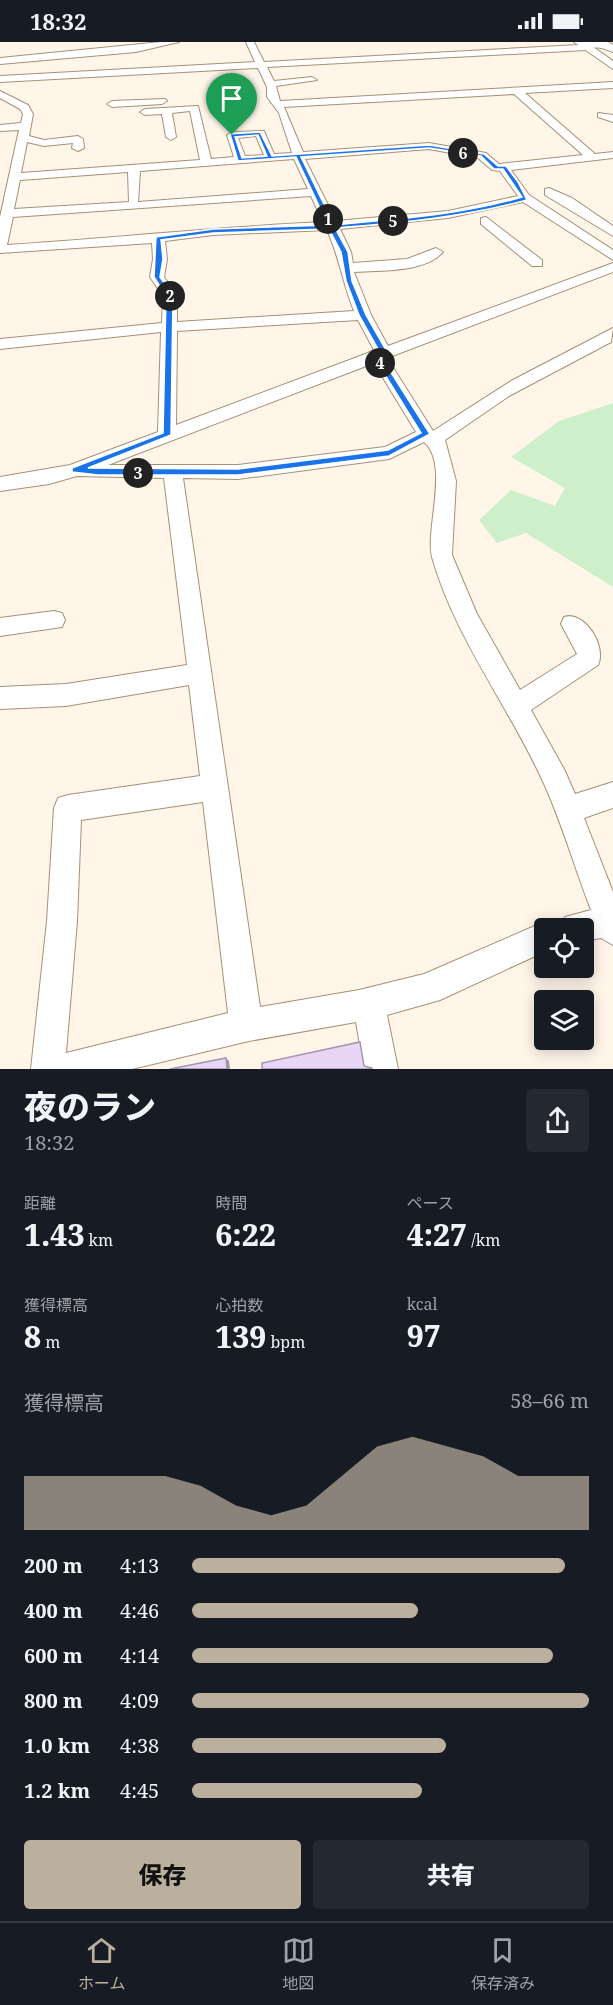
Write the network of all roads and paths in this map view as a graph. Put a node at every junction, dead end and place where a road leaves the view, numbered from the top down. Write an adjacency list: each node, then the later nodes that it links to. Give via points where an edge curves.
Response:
1 (175, 42): 10 (street)
2 (250, 42): 12 (street)
3 (557, 42): 4 (street)
4 (508, 43): 6 (street)
5 (583, 44): 7 (street, via 606,44); 9 (street); 11 (main road)
6 (492, 46)
7 (613, 49)
8 (368, 50): 9 (street)
9 (375, 59): 12 (street)
10 (0, 61)
11 (610, 62)
12 (260, 64): 13 (street); 15 (street)
13 (0, 79)
14 (312, 80): 15 (street)
15 (270, 84): 20 (street, via 272,97)
16 (613, 85): 17 (street)
17 (516, 90): 20 (street); 32 (street)
18 (0, 94): 27 (street, via 27,110)
19 (112, 104): 21 (street, via 192,100)
20 (279, 104): 31 (street)
21 (194, 108): 22 (street); 35 (street)
22 (167, 110): 23 (street); 28 (street)
23 (144, 112)
24 (602, 115): 25 (street)
25 (613, 119)
26 (0, 128): 27 (street)
27 (24, 132): 29 (street, via 44,142 78,139); 40 (street)
28 (171, 137)
29 (78, 148)
30 (612, 154): 32 (street)
31 (298, 155): 33 (street); 37 (street, via 429,146 482,155 496,168); 42 (street)
32 (591, 156): 37 (street)
33 (270, 157): 34 (street); 34 (street, via 260,134 232,135)
34 (240, 159): 35 (street)
35 (206, 162): 36 (street)
36 (135, 168): 39 (street, via 92,176); 45 (street, via 133,198)
37 (504, 168): 44 (street)
38 (0, 175): 40 (street)
39 (43, 175): 40 (street); 41 (street)
40 (14, 176): 45 (street)
41 (41, 192)
42 (316, 192): 45 (street, via 166,204); 51 (street)
43 (549, 192): 52 (street)
44 (525, 198): 46 (street); 51 (street, via 443,215)
45 (6, 202): 54 (street)
46 (541, 209): 47 (street); 56 (street)
47 (524, 214)
48 (506, 218): 49 (street)
49 (486, 221): 50 (street); 57 (street)
50 (459, 226)
51 (332, 227): 53 (street, via 213,231); 59 (street, via 345,252)
52 (613, 232)
53 (158, 238): 54 (street); 61 (street, via 157,277 170,296)
54 (0, 248)
55 (436, 252): 59 (street, via 417,261)
56 (613, 256)
57 (537, 263)
58 (613, 267): 64 (street)
59 (347, 268): 60 (street)
60 (363, 315): 61 (street); 64 (street)
61 (170, 327): 63 (street); 65 (street)
62 (613, 333): 66 (street, via 595,346 510,387)
63 (0, 344)
64 (379, 353): 65 (street); 66 (street)
65 (167, 435): 67 (street)
66 (430, 437): 68 (street, via 389,453 351,459 238,472); 75 (street, via 439,445 446,481 442,555 467,617)
67 (75, 470): 68 (street); 69 (street)
68 (173, 473): 73 (street)
69 (0, 484)
70 (54, 620): 72 (street)
71 (572, 624): 75 (street, via 587,645 590,658)
72 (0, 627)
73 (200, 673): 74 (street, via 66,695); 76 (street)
74 (0, 698)
75 (516, 706): 78 (street)
76 (215, 787): 83 (street); 84 (street, via 68,808)
77 (613, 795): 78 (street)
78 (569, 810): 79 (street)
79 (611, 926): 80 (street)
80 (594, 927)
81 (534, 941): 82 (street, via 462,977)
82 (369, 1004): 83 (street); 86 (street)
83 (246, 1025): 85 (street)
84 (48, 1069)
85 (68, 1069)
86 (381, 1069)

